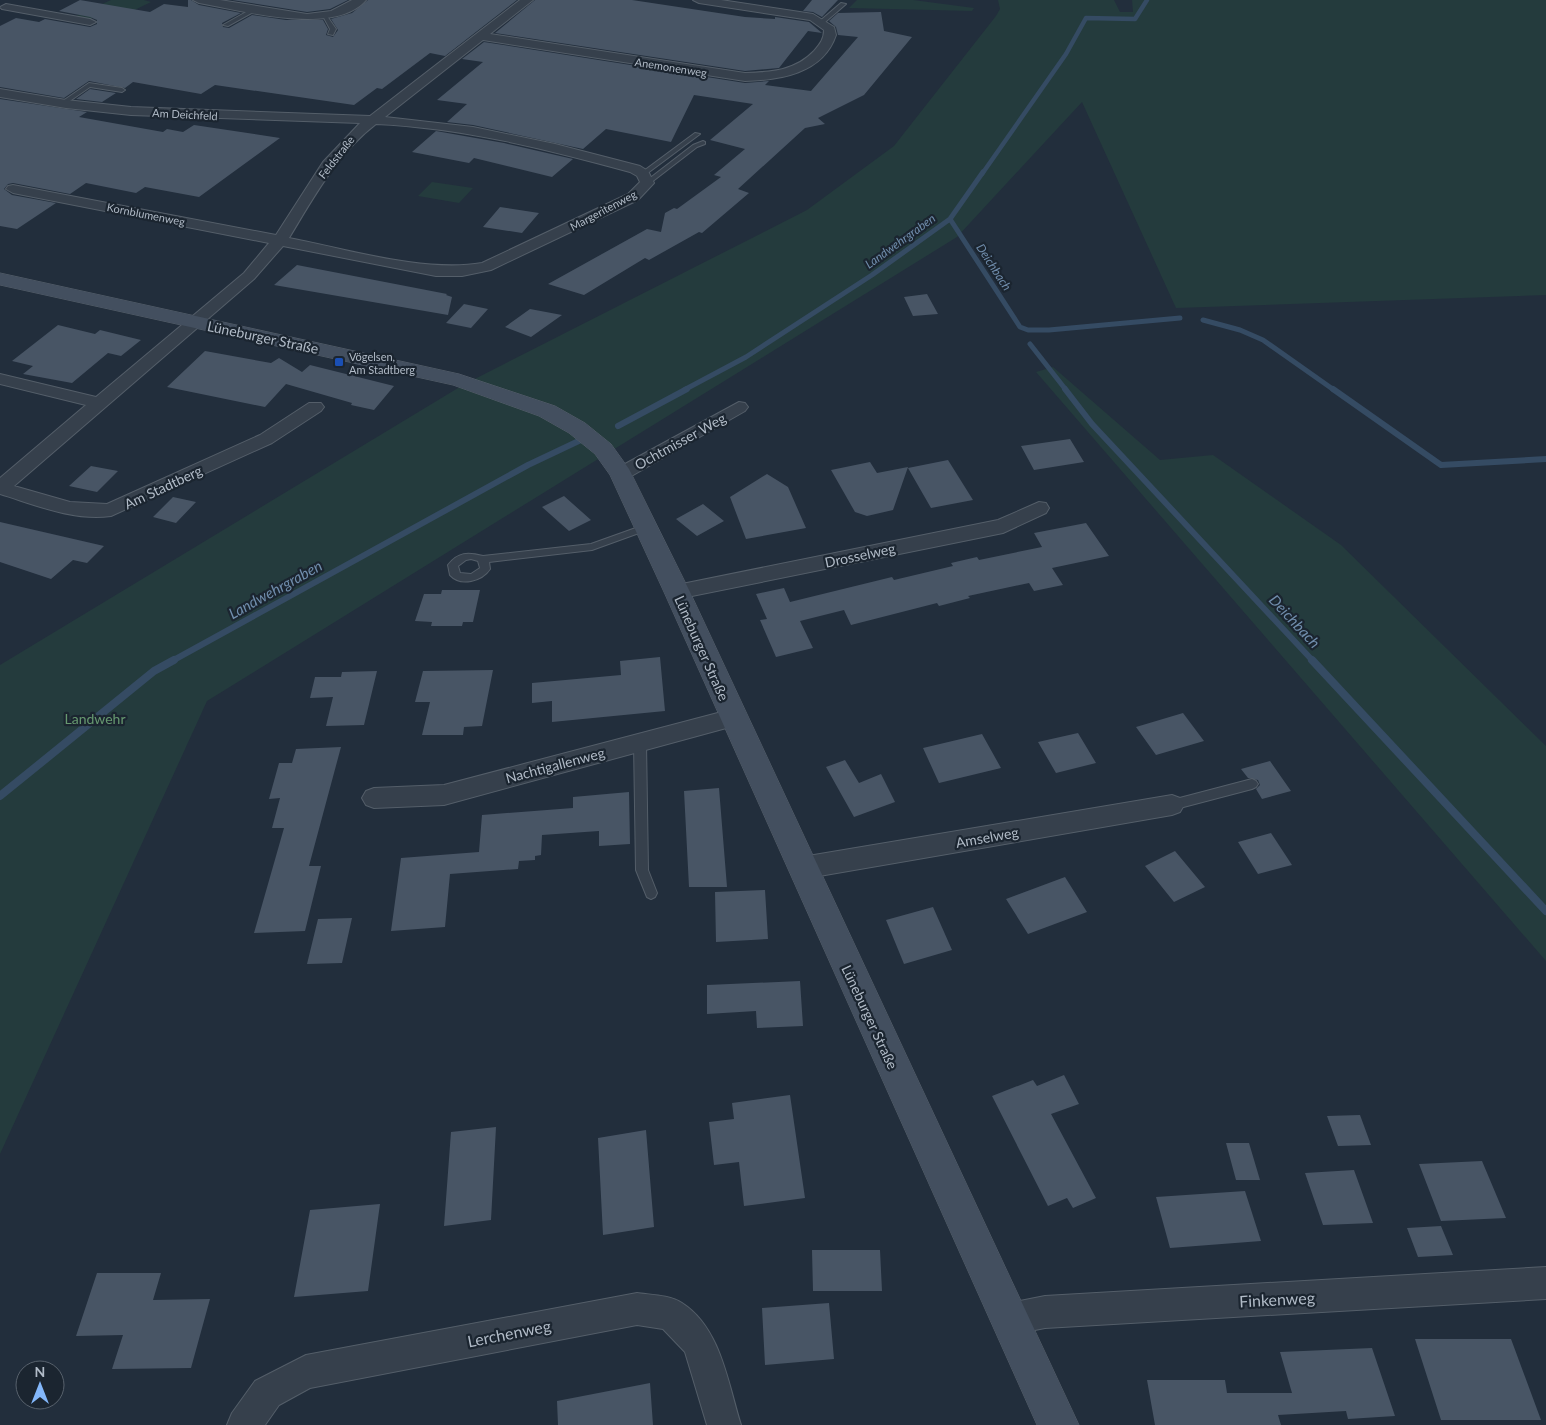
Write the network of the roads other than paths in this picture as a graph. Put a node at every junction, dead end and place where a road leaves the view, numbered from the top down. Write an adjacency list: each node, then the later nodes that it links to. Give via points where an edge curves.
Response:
1 (22, 0): 7 (street)
2 (199, 0): 8 (street)
3 (360, 0): 9 (street, via 340,13)
4 (527, 0): 14 (street, Feldstraße)
5 (699, 0): 11 (street, via 796,14)
6 (843, 4): 11 (lane)
7 (3, 8): 10 (street)
8 (255, 8): 9 (street); 12 (lane)
9 (325, 17): 13 (lane, via 333,29)
10 (90, 22)
11 (822, 22): 14 (street, Anemonenweg, via 830,29 831,37 819,53 798,70 777,76 720,74)
12 (226, 25)
13 (331, 34)
14 (480, 36): 18 (street, Feldstraße)
15 (122, 90): 17 (lane, via 89,85)
16 (0, 93): 17 (street, Am Deichfeld)
17 (62, 104): 18 (street, Am Deichfeld, via 208,116)
18 (372, 120): 21 (street, Margeritenweg, via 419,123 504,136 636,169); 23 (street, Feldstraße, via 336,154)
19 (697, 134): 21 (lane)
20 (703, 143): 21 (lane)
21 (645, 179): 23 (street, Margeritenweg, via 633,197 486,267 436,271)
22 (13, 189): 23 (street, Kornblumenweg)
23 (280, 240): 25 (street, Feldstraße, via 249,276)
24 (0, 279): 25 (street, Lüneburger Straße)
25 (195, 322): 27 (street, Am Stadtberg); 30 (street, Lüneburger Straße, via 459,380 508,396 547,411 577,428 603,449)
26 (0, 379): 27 (street)
27 (99, 403): 31 (street, Am Stadtberg)
28 (315, 407): 31 (street, Am Stadtberg, via 266,439 111,510 98,513 83,511)
29 (738, 408): 30 (street, Ochtmisser Weg)
30 (621, 474): 33 (street, Lüneburger Straße)
31 (0, 488)
32 (1039, 508): 35 (street, Drosselweg, via 1003,526)
33 (646, 528): 34 (lane, via 592,547); 35 (street, Lüneburger Straße)
34 (483, 559)
35 (677, 592): 36 (street, Lüneburger Straße)
36 (733, 718): 37 (street, Nachtigallenweg); 41 (street, Lüneburger Straße)
37 (640, 743): 39 (street, Nachtigallenweg, via 444,795); 42 (lane, via 642,870)
38 (1252, 784): 40 (lane)
39 (374, 798)
40 (1172, 805): 41 (street, Amselweg)
41 (802, 868): 44 (street, Lüneburger Straße)
42 (651, 893)
43 (1546, 1283): 44 (street, Finkenweg, via 1045,1312)
44 (1010, 1319): 47 (street, Lüneburger Straße)
45 (244, 1425): 46 (street, Lerchenweg, via 267,1393 306,1372 637,1309 671,1314 699,1343)
46 (724, 1425)
47 (1058, 1425)

